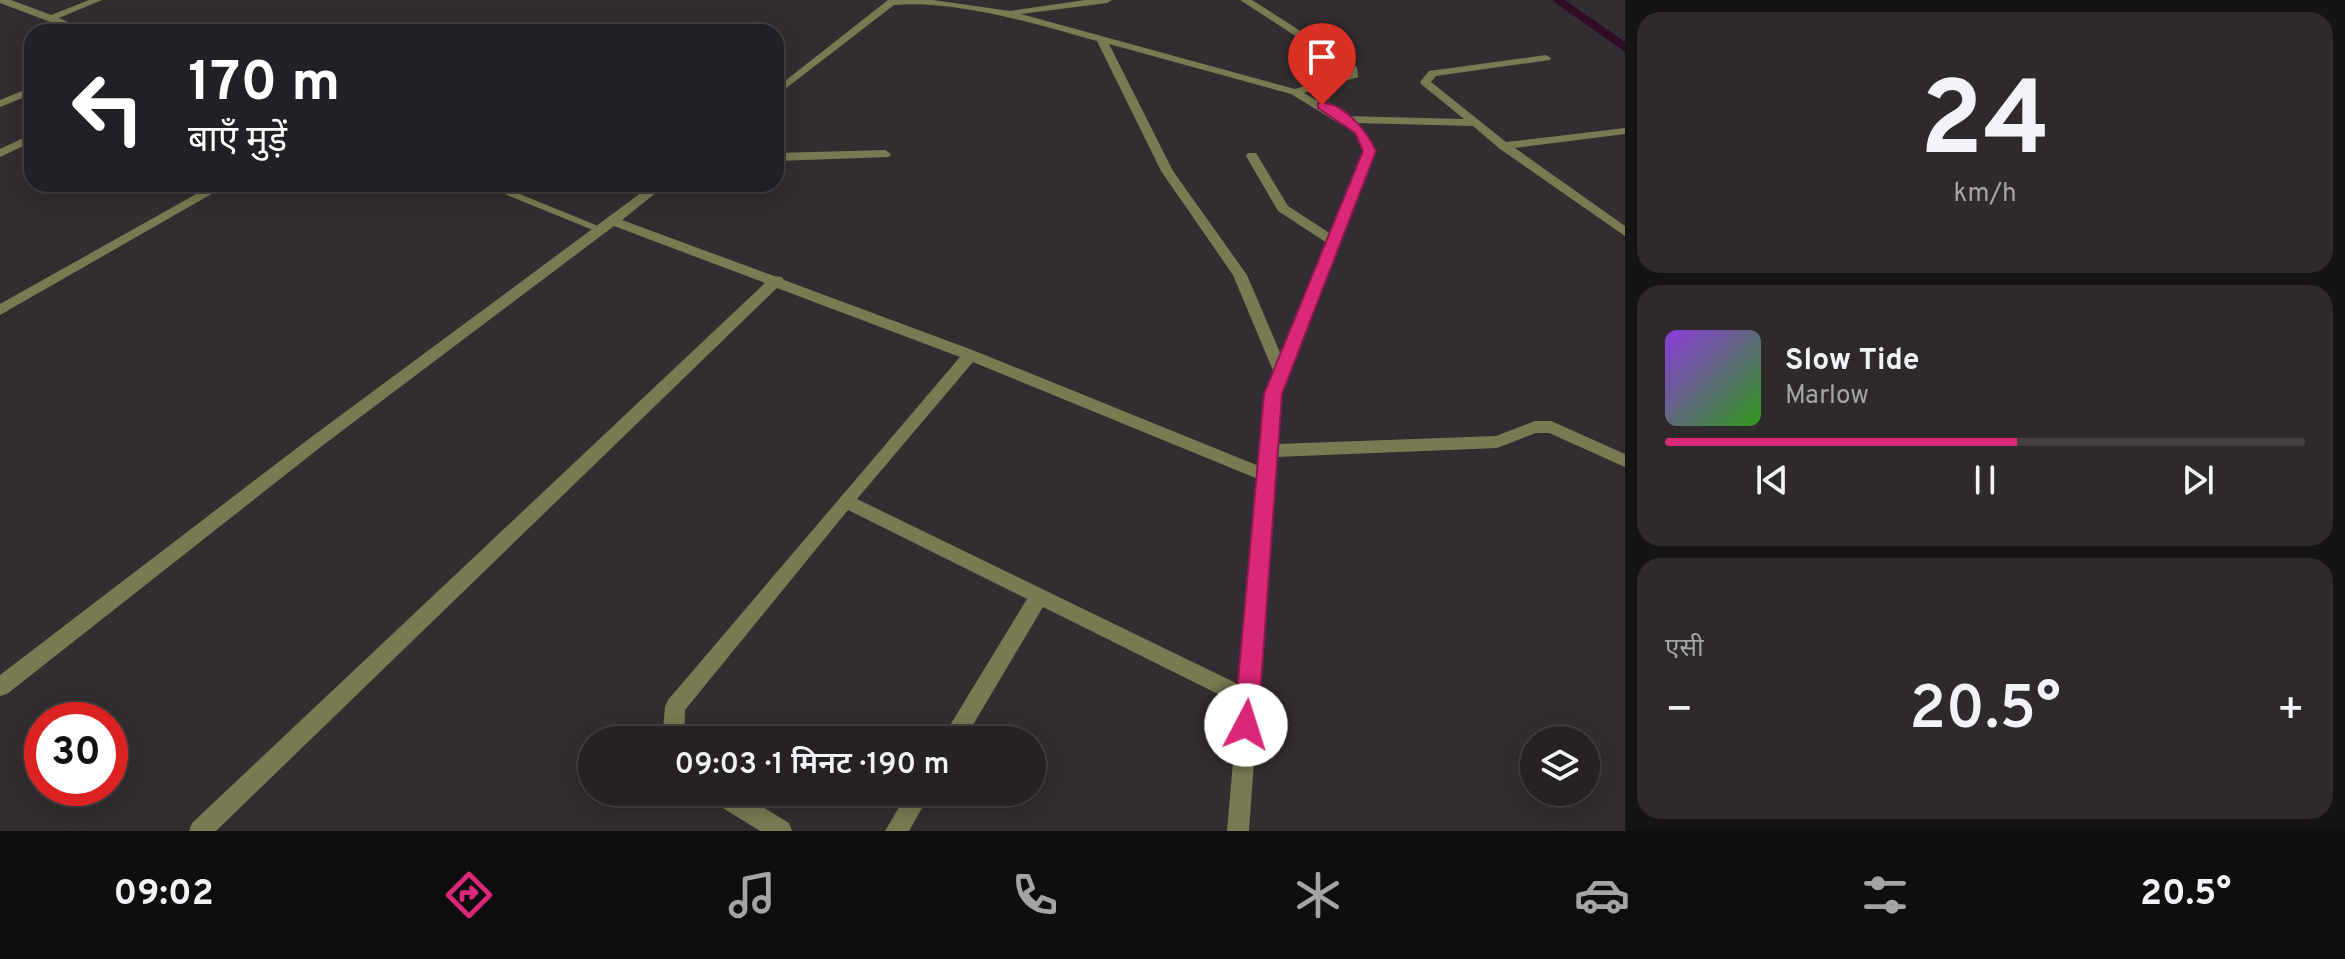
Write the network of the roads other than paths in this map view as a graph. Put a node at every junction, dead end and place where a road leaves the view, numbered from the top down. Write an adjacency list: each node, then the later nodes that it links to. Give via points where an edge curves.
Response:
1 (2, 0): 6 (street)
2 (97, 0): 6 (street)
3 (1107, 0): 5 (street)
4 (1245, 0): 11 (street, via 1353,69 1354,75 1345,79)
5 (1006, 13): 8 (street); 10 (street, via 891,2)
6 (52, 18): 7 (street)
7 (67, 24)
8 (1100, 37): 11 (street); 34 (street, via 1167,171 1240,275)
9 (1546, 58): 15 (street, via 1427,77 1428,87)
10 (784, 87)
11 (1295, 92): 14 (street)
12 (24, 94): 13 (street)
13 (0, 104)
14 (1347, 119): 15 (street); 30 (street, via 1369,151)
15 (1473, 123): 19 (street)
16 (1625, 131): 19 (street)
17 (0, 141): 20 (street)
18 (24, 142): 20 (street)
19 (1504, 146): 29 (street)
20 (13, 147): 21 (street)
21 (0, 153)
22 (885, 154): 24 (street)
23 (1252, 156): 30 (street, via 1283,208)
24 (784, 157)
25 (209, 192): 32 (street)
26 (508, 192): 28 (lane)
27 (651, 192): 28 (street)
28 (607, 226): 31 (street); 40 (street)
29 (1625, 232)
30 (1334, 242): 34 (street)
31 (777, 280): 33 (street); 46 (street)
32 (0, 310)
33 (970, 355): 37 (street); 38 (street)
34 (1281, 373): 35 (street, via 1273,394)
35 (1268, 451): 36 (street, via 1497,442 1535,427 1551,427); 37 (street)
36 (1625, 461)
37 (1267, 476): 41 (street)
38 (845, 501): 39 (street); 42 (street, via 675,707)
39 (1038, 598): 41 (street); 43 (street)
40 (0, 687)
41 (1248, 699): 49 (street)
42 (674, 726)
43 (960, 726)
44 (741, 806): 47 (street)
45 (911, 806): 48 (street)
46 (200, 831)
47 (781, 831)
48 (896, 831)
49 (1238, 831)

